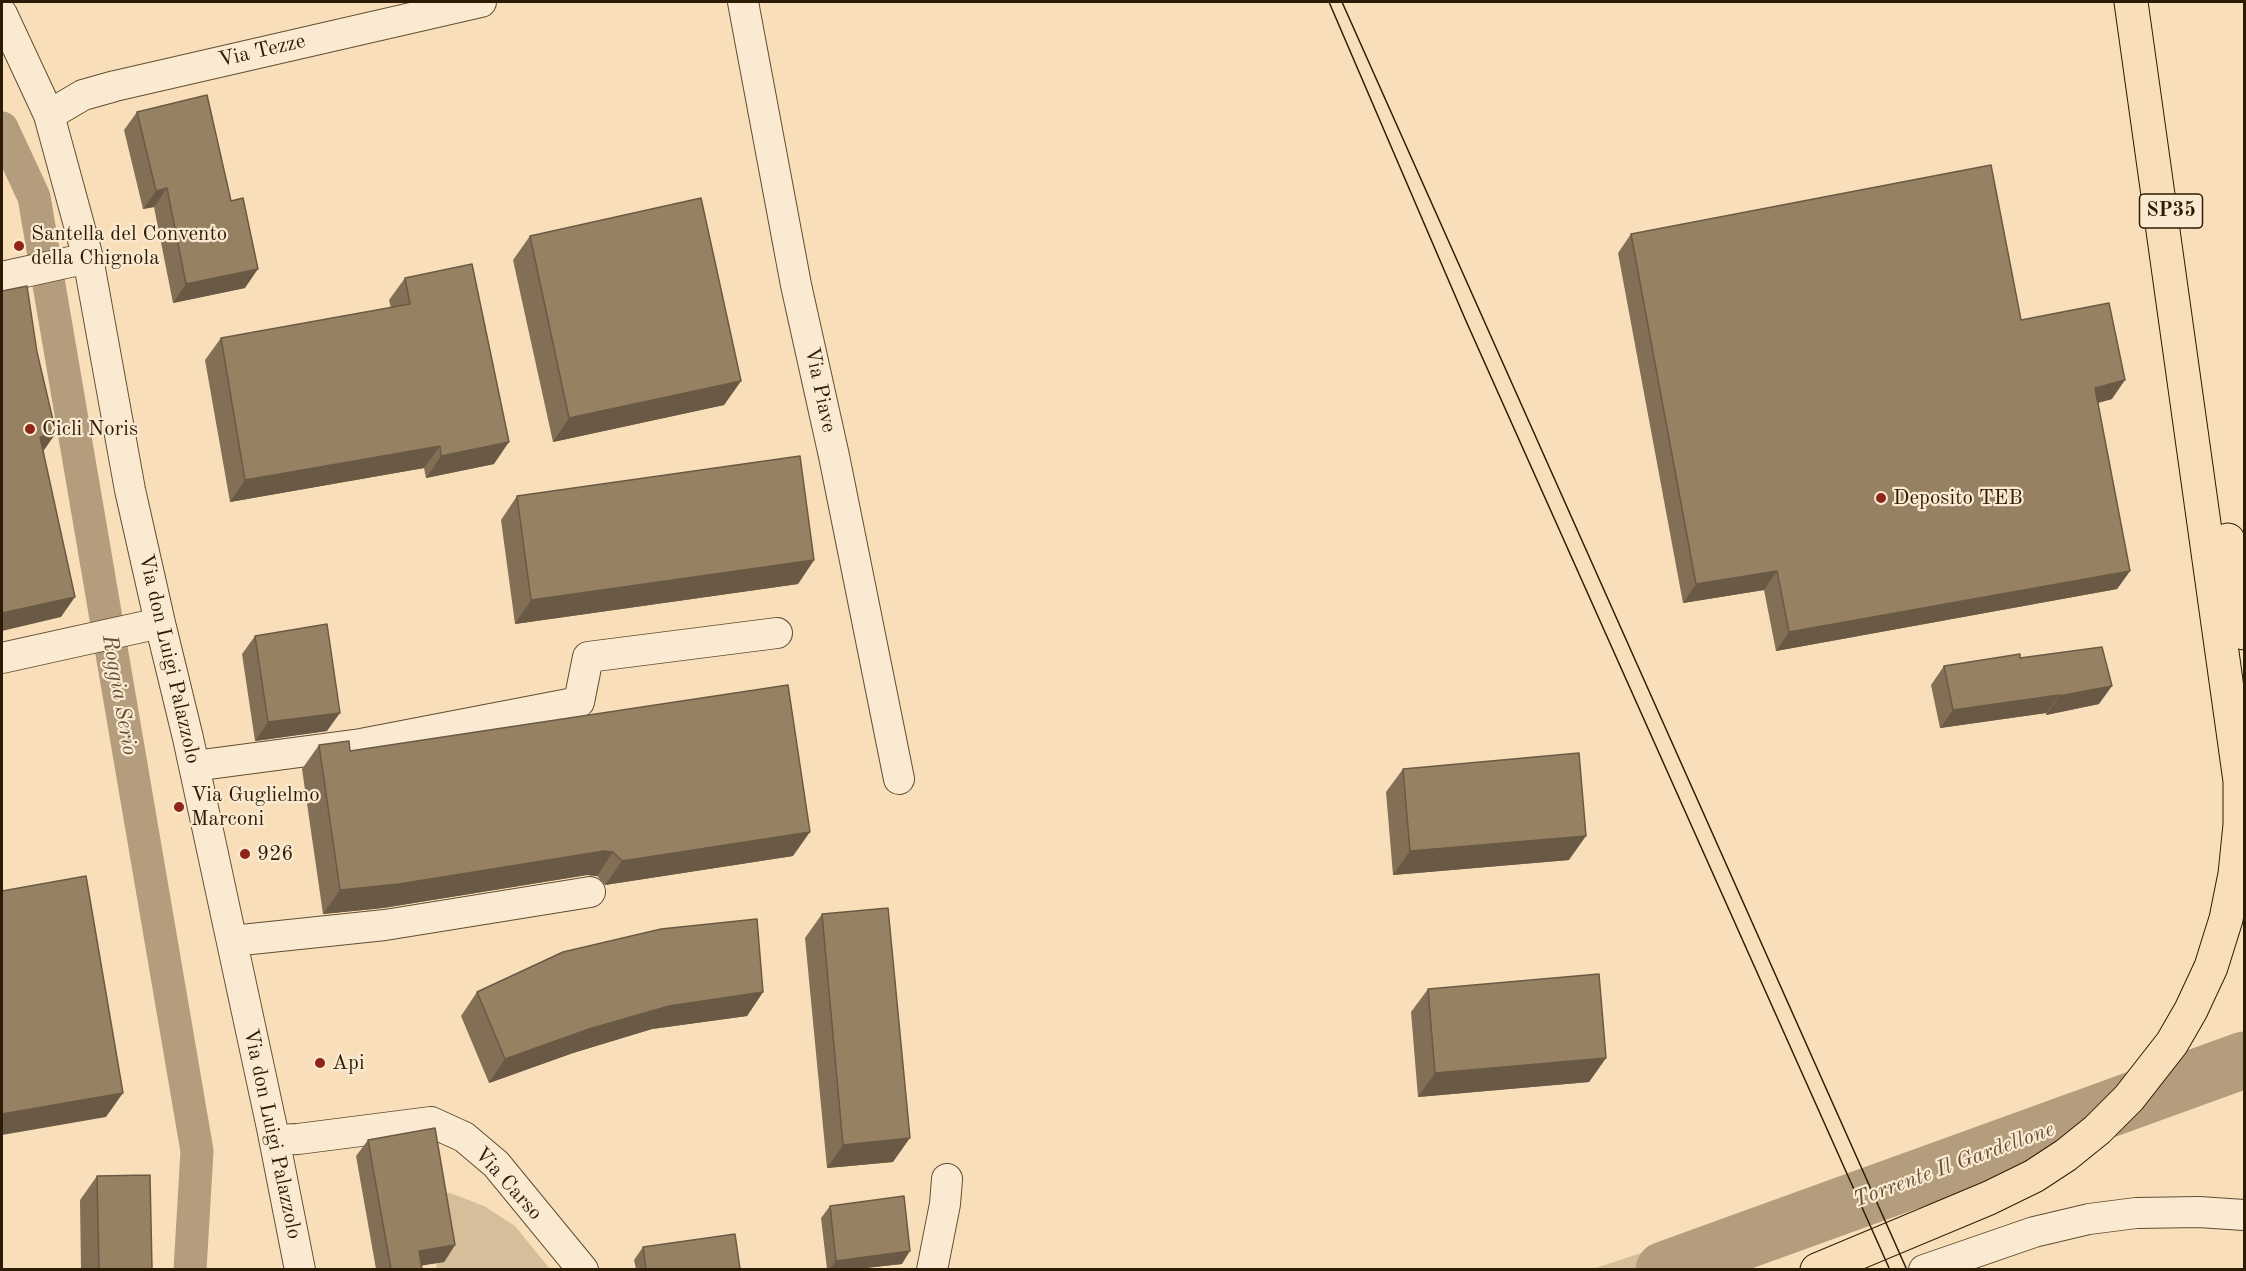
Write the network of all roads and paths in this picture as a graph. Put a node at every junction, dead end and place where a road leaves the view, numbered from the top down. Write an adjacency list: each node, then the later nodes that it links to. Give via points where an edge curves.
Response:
1 (481, 2): 4 (street, Via Tezze)
2 (743, 2): 14 (street, Via Piave, via 796,285)
3 (2132, 7): 11 (highway, SP35, via 2157,125); 23 (highway, via 2240,781 2240,825 2226,919 2211,967 2172,1043 2129,1098 2097,1130 2034,1176)
4 (388, 11): 6 (street, Via Tezze, via 83,95)
5 (2, 15): 6 (street)
6 (49, 115): 7 (street)
7 (88, 258): 8 (street); 9 (street, Via don Luigi Palazzolo, via 130,490)
8 (11, 275)
9 (160, 623): 12 (street); 13 (street, Via don Luigi Palazzolo)
10 (777, 633): 13 (street, via 588,657 579,702 361,744)
11 (2244, 633)
12 (2, 658)
13 (194, 766): 16 (street, Via don Luigi Palazzolo)
14 (898, 779)
15 (590, 892): 16 (street, via 385,925)
16 (232, 941): 17 (street, Via don Luigi Palazzolo)
17 (274, 1140): 20 (street, Via don Luigi Palazzolo); 21 (street, Via Carso, via 431,1122 464,1137 496,1164)
18 (947, 1179): 22 (street)
19 (2242, 1214): 24 (street, via 2136,1214 2090,1219 2034,1232)
20 (300, 1269)
21 (583, 1269)
22 (932, 1269)
23 (1816, 1269)
24 (1924, 1269)

